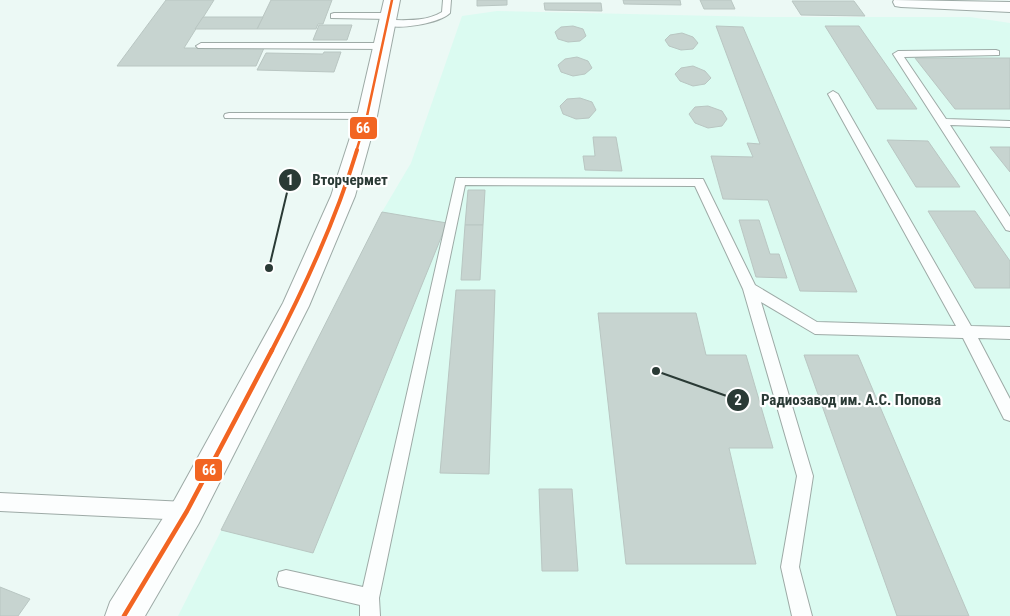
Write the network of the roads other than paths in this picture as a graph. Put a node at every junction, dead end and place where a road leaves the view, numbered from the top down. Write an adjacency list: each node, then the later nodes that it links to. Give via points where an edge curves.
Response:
1 (447, 0): 5 (lane, via 446,13 429,21)
2 (896, 1): 3 (street)
3 (1010, 7)
4 (334, 16): 5 (lane)
5 (387, 21): 6 (lane); 10 (street)
6 (201, 46)
7 (996, 53): 11 (lane, via 898,54)
8 (833, 94): 15 (lane)
9 (229, 116): 10 (lane)
10 (367, 116): 19 (street, via 343,196 295,306)
11 (943, 122): 12 (lane); 13 (lane)
12 (1010, 124)
13 (1010, 227)
14 (750, 289): 15 (lane, via 815,328); 21 (lane, via 699,182 460,181); 23 (lane, via 805,476 790,567)
15 (967, 332): 16 (lane); 17 (lane)
16 (1010, 333)
17 (1010, 414)
18 (0, 502): 19 (lane)
19 (187, 511): 22 (street)
20 (286, 579): 21 (lane)
21 (370, 607)
22 (124, 616)
23 (802, 616)

